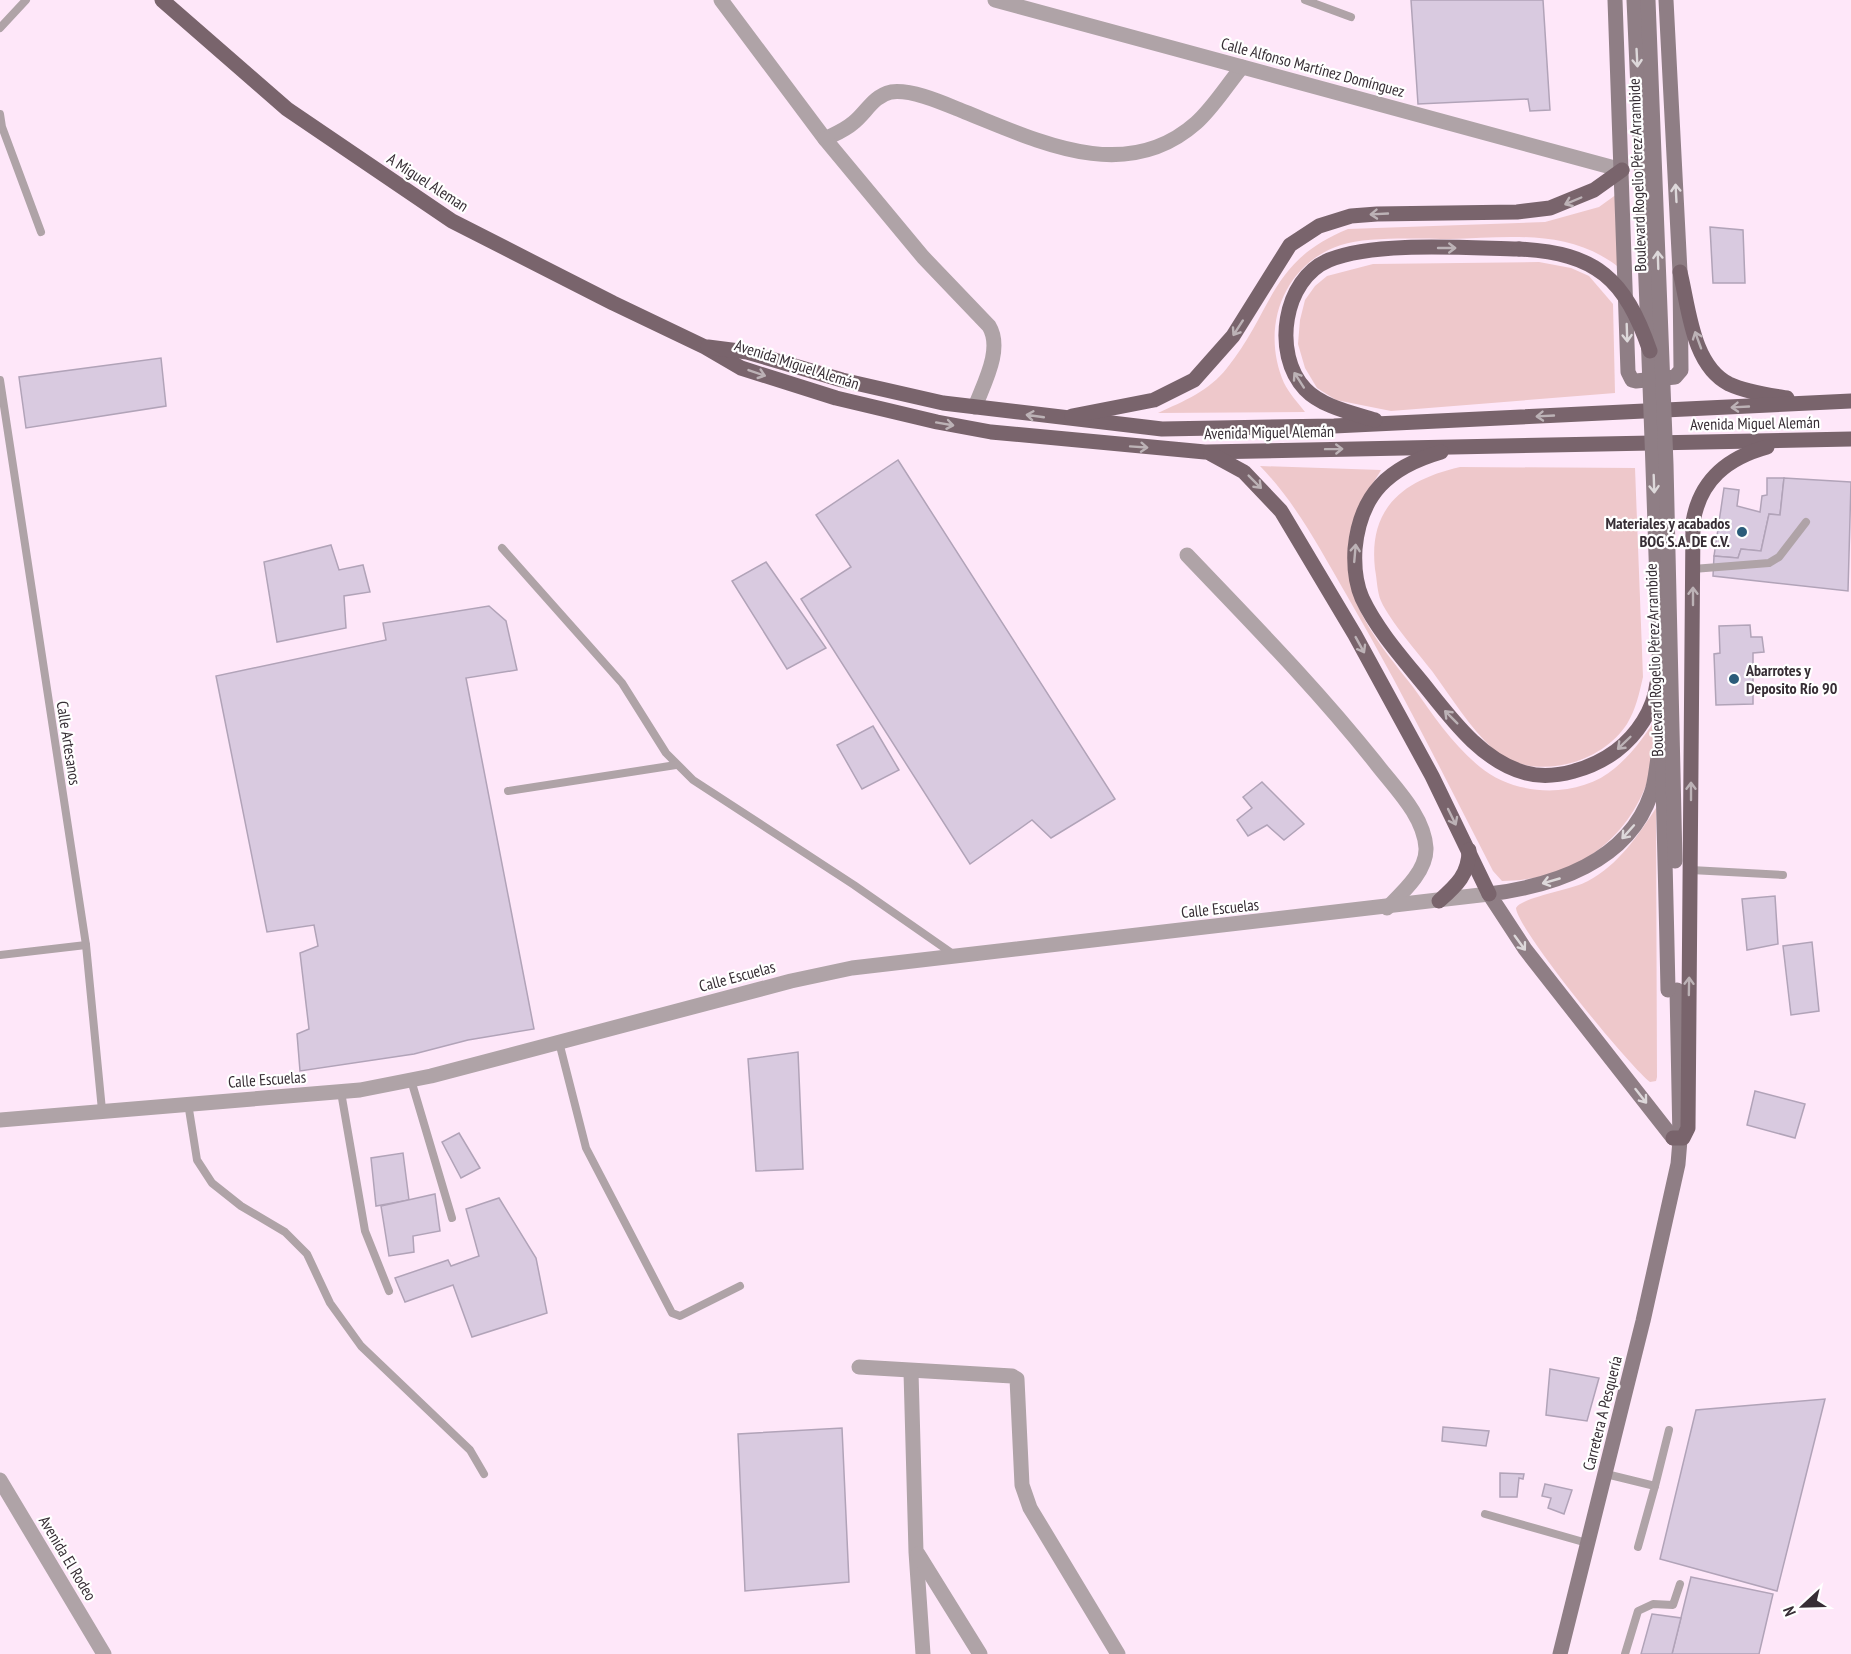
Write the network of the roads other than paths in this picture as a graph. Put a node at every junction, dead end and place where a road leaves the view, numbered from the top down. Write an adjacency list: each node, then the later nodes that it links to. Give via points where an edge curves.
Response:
1 (26, 0): 11 (lane)
2 (162, 0): 18 (main road, A Miguel Aleman, via 287,109 452,220)
3 (721, 0): 14 (street)
4 (995, 0): 12 (street, Calle Alfonso Martínez Domínguez)
5 (1305, 0): 10 (lane)
6 (1615, 0): 15 (main road)
7 (1634, 0): 19 (main road, Boulevard Rogelio Pérez Arrambide, one-way to 19, bridge)
8 (1648, 0): 51 (main road, Boulevard Rogelio Pérez Arrambide, one-way to 8, bridge, via 1674,758)
9 (1666, 0): 17 (main road, one-way to 9)
10 (1351, 17)
11 (0, 28)
12 (1242, 67): 14 (street, via 1197,123 1165,146 1143,153 1114,155 1071,150 958,109 894,92 882,94 850,126); 15 (street, Calle Alfonso Martínez Domínguez)
13 (0, 114): 16 (lane)
14 (825, 139): 25 (street, via 923,257 995,335 995,349)
15 (1622, 170): 17 (main road, one-way to 17, via 1628,372 1632,380 1679,375); 27 (main road, one-way to 27, via 1594,190 1550,208 1351,216 1320,226 1290,245 1233,336 1194,380 1154,400)
16 (42, 232)
17 (1680, 272): 24 (main road, one-way to 17, via 1746,389 1728,383 1714,372 1699,345)
18 (705, 347): 21 (main road, Avenida Miguel Alemán, via 747,352); 22 (main road, Avenida Miguel Alemán, one-way to 22, via 741,368)
19 (1650, 351): 26 (main road, Boulevard Rogelio Pérez Arrambide, bridge); 28 (main road, one-way to 19, bridge, via 1323,401 1306,390 1292,369 1286,336 1291,302 1311,272 1326,261 1361,252 1442,248 1519,249 1582,260 1610,277 1628,300)
20 (0, 380): 48 (lane, Calle Artesanos)
21 (842, 380): 22 (main road); 25 (main road, Avenida Miguel Alemán)
22 (836, 398): 33 (main road, Avenida Miguel Alemán, one-way to 33, via 991,432)
23 (1851, 401): 24 (main road, Avenida Miguel Alemán)
24 (1816, 403): 26 (main road, Avenida Miguel Alemán, one-way to 26)
25 (975, 407): 27 (main road, Avenida Miguel Alemán, one-way to 25)
26 (1652, 411): 28 (main road, Avenida Miguel Alemán, one-way to 28); 31 (main road, Boulevard Rogelio Pérez Arrambide, bridge)
27 (1061, 419): 28 (main road, Avenida Miguel Alemán, via 1162,429)
28 (1387, 423)
29 (1851, 439): 30 (main road, Avenida Miguel Alemán)
30 (1785, 441): 31 (main road, Avenida Miguel Alemán); 37 (main road, via 1739,457 1714,473 1696,503)
31 (1653, 443): 32 (main road, Avenida Miguel Alemán); 38 (main road, Boulevard Rogelio Pérez Arrambide, one-way to 38, bridge)
32 (1461, 447): 33 (main road, Avenida Miguel Alemán, one-way to 32); 38 (main road, one-way to 32, bridge, via 1654,701 1634,734 1608,757 1563,774 1540,776 1507,767 1492,758 1443,709 1362,597 1354,567 1364,507 1381,484 1404,465)
33 (1205, 452): 42 (main road, one-way to 42, via 1245,472 1281,511 1355,635)
34 (1806, 522): 37 (lane, via 1779,557 1769,563)
35 (502, 548): 40 (lane, via 622,683)
36 (1187, 555): 47 (street, via 1329,705 1412,810 1426,851 1417,875)
37 (1693, 569): 43 (main road, one-way to 37)
38 (1660, 653): 39 (main road, Boulevard Rogelio Pérez Arrambide, bridge)
39 (1663, 740): 45 (main road, one-way to 45, bridge, via 1652,793 1635,824 1598,860 1520,890); 51 (main road, Boulevard Rogelio Pérez Arrambide, bridge)
40 (676, 765): 41 (lane); 50 (lane)
41 (508, 791)
42 (1468, 850): 45 (main road); 46 (main road, via 1469,864 1463,877)
43 (1690, 870): 44 (lane); 58 (main road, one-way to 43, via 1688,1128)
44 (1783, 874)
45 (1489, 894): 46 (street, Calle Escuelas); 58 (main road, one-way to 58, via 1538,966)
46 (1439, 901): 47 (street, Calle Escuelas)
47 (1387, 908): 50 (street, Calle Escuelas)
48 (86, 945): 49 (lane); 56 (lane, Calle Artesanos)
49 (0, 955)
50 (955, 955): 52 (street, Calle Escuelas, via 801,978)
51 (1672, 990): 58 (main road, Boulevard Rogelio Pérez Arrambide)
52 (559, 1042): 53 (street, Calle Escuelas); 60 (lane, via 586,1148 672,1313 680,1316)
53 (411, 1080): 54 (street, Calle Escuelas); 59 (lane)
54 (341, 1092): 55 (street, Calle Escuelas); 61 (lane, via 365,1232)
55 (188, 1103): 56 (street, Calle Escuelas); 65 (lane, via 197,1160 212,1183 285,1232 307,1254 330,1303 361,1346 470,1450)
56 (102, 1110): 57 (street, Calle Escuelas)
57 (0, 1120)
58 (1676, 1139): 66 (main road, Carretera A Pesquería, via 1673,1179)
59 (452, 1218)
60 (740, 1286)
61 (390, 1291)
62 (859, 1367): 63 (street)
63 (911, 1372): 72 (street); 77 (street, via 1017,1379 1022,1485 1030,1508)
64 (1669, 1430): 68 (lane)
65 (484, 1474)
66 (1606, 1474): 68 (lane); 70 (main road, Carretera A Pesquería)
67 (0, 1480): 74 (street, Avenida El Rodeo)
68 (1655, 1485): 71 (lane)
69 (1485, 1514): 70 (lane)
70 (1587, 1543): 78 (main road, Carretera A Pesquería)
71 (1638, 1547)
72 (916, 1552): 75 (street); 76 (street)
73 (1680, 1584): 79 (lane, via 1673,1605 1653,1604 1638,1611)
74 (104, 1654)
75 (923, 1654)
76 (980, 1654)
77 (1118, 1654)
78 (1560, 1654)
79 (1625, 1654)

